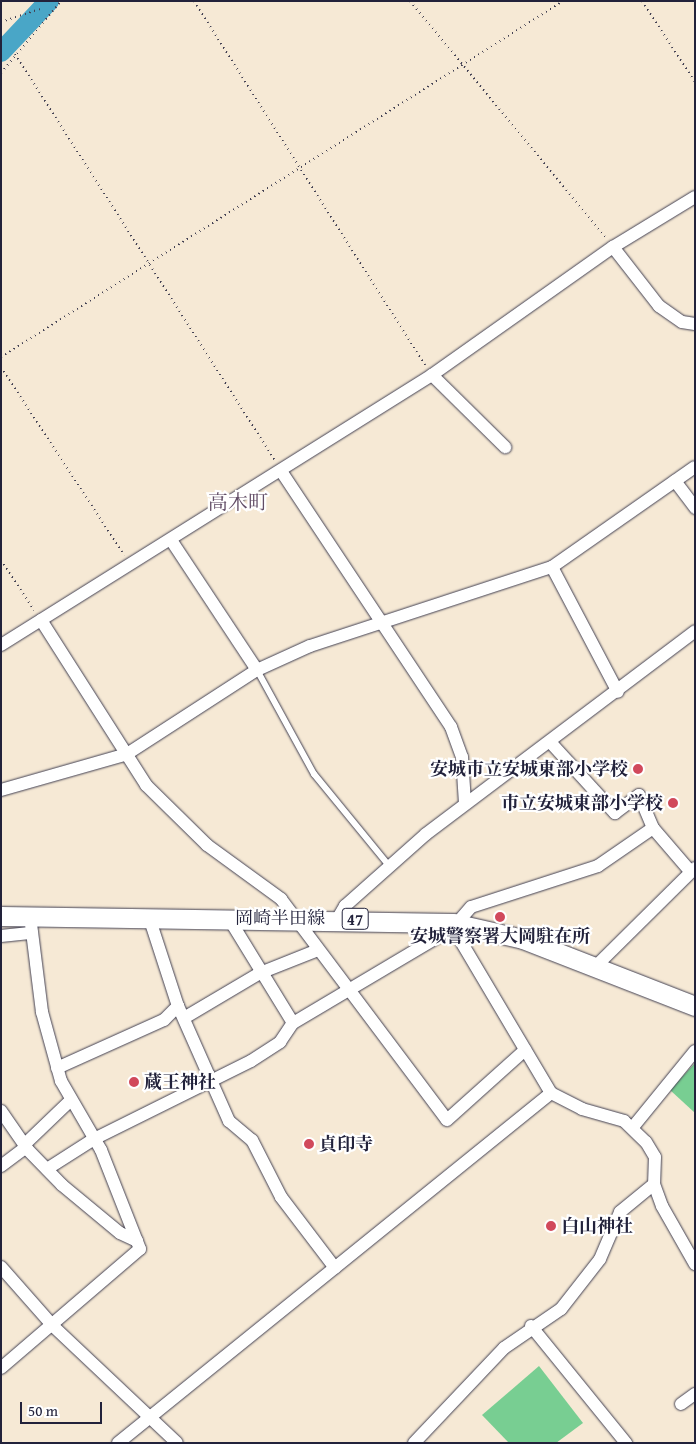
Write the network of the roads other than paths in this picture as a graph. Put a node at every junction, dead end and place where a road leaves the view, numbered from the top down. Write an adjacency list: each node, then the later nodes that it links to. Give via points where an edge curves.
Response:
1 (695, 197): 2 (street)
2 (613, 247): 3 (street, via 659,306 682,322); 4 (street)
3 (695, 324)
4 (432, 375): 5 (street); 7 (street)
5 (506, 447)
6 (695, 467): 8 (street)
7 (281, 471): 10 (street); 13 (street)
8 (675, 481): 9 (street); 11 (street)
9 (695, 508)
10 (171, 540): 12 (street); 16 (street)
11 (552, 567): 13 (street); 17 (street)
12 (41, 620): 15 (street); 19 (street)
13 (379, 622): 16 (street); 21 (street, via 451,727 462,757)
14 (695, 632): 17 (street)
15 (1, 645)
16 (257, 670): 19 (street); 23 (lane, via 314,774)
17 (618, 692): 18 (street)
18 (551, 743): 21 (street); 22 (street, via 614,813 639,795)
19 (127, 754): 20 (street); 28 (street, via 146,785 178,820 281,899)
20 (1, 790)
21 (465, 803): 23 (street)
22 (653, 828): 24 (street); 31 (street, via 598,866 471,907)
23 (391, 868): 29 (street, via 345,906)
24 (692, 870): 34 (street)
25 (1, 916): 30 (main road, 岡崎半田線 / 47)
26 (149, 917): 27 (main road, 岡崎半田線 / 47); 30 (main road, 岡崎半田線 / 47); 38 (street)
27 (228, 918): 28 (main road, 岡崎半田線 / 47); 35 (street)
28 (293, 918): 29 (main road, 岡崎半田線 / 47); 33 (street)
29 (338, 918): 31 (main road, 岡崎半田線 / 47)
30 (31, 925): 32 (street); 42 (street, via 42,1012)
31 (453, 925): 34 (main road, 岡崎半田線 / 47, via 523,939); 36 (street); 40 (street)
32 (1, 936)
33 (318, 950): 35 (street); 36 (street)
34 (597, 965): 37 (main road, 岡崎半田線 / 47)
35 (260, 973): 38 (street); 39 (street)
36 (349, 990): 39 (street); 40 (street, via 446,1120)
37 (695, 1006)
38 (181, 1012): 42 (street); 43 (street)
39 (293, 1023): 43 (street, via 280,1042 251,1061)
40 (525, 1050): 44 (street)
41 (695, 1051): 47 (street)
42 (57, 1068): 45 (street)
43 (208, 1079): 48 (street); 55 (street, via 229,1122 252,1140 281,1197)
44 (551, 1093): 47 (street); 55 (street)
45 (71, 1100): 48 (street); 49 (street)
46 (1, 1111): 49 (street)
47 (633, 1126): 52 (street, via 655,1157)
48 (94, 1139): 51 (street); 53 (street)
49 (25, 1146): 50 (street); 51 (street)
50 (1, 1166)
51 (47, 1169): 53 (street, via 82,1204)
52 (654, 1184): 54 (street); 58 (street, via 620,1212 600,1259 561,1309)
53 (137, 1240): 57 (street, via 140,1249)
54 (695, 1264)
55 (335, 1268): 62 (street)
56 (2, 1272): 57 (street)
57 (53, 1326): 59 (street); 62 (street)
58 (531, 1326): 65 (street); 66 (street)
59 (1, 1368)
60 (695, 1394): 61 (street)
61 (681, 1404)
62 (148, 1418): 63 (street); 64 (street)
63 (118, 1443)
64 (177, 1443)
65 (414, 1443)
66 (626, 1443)

